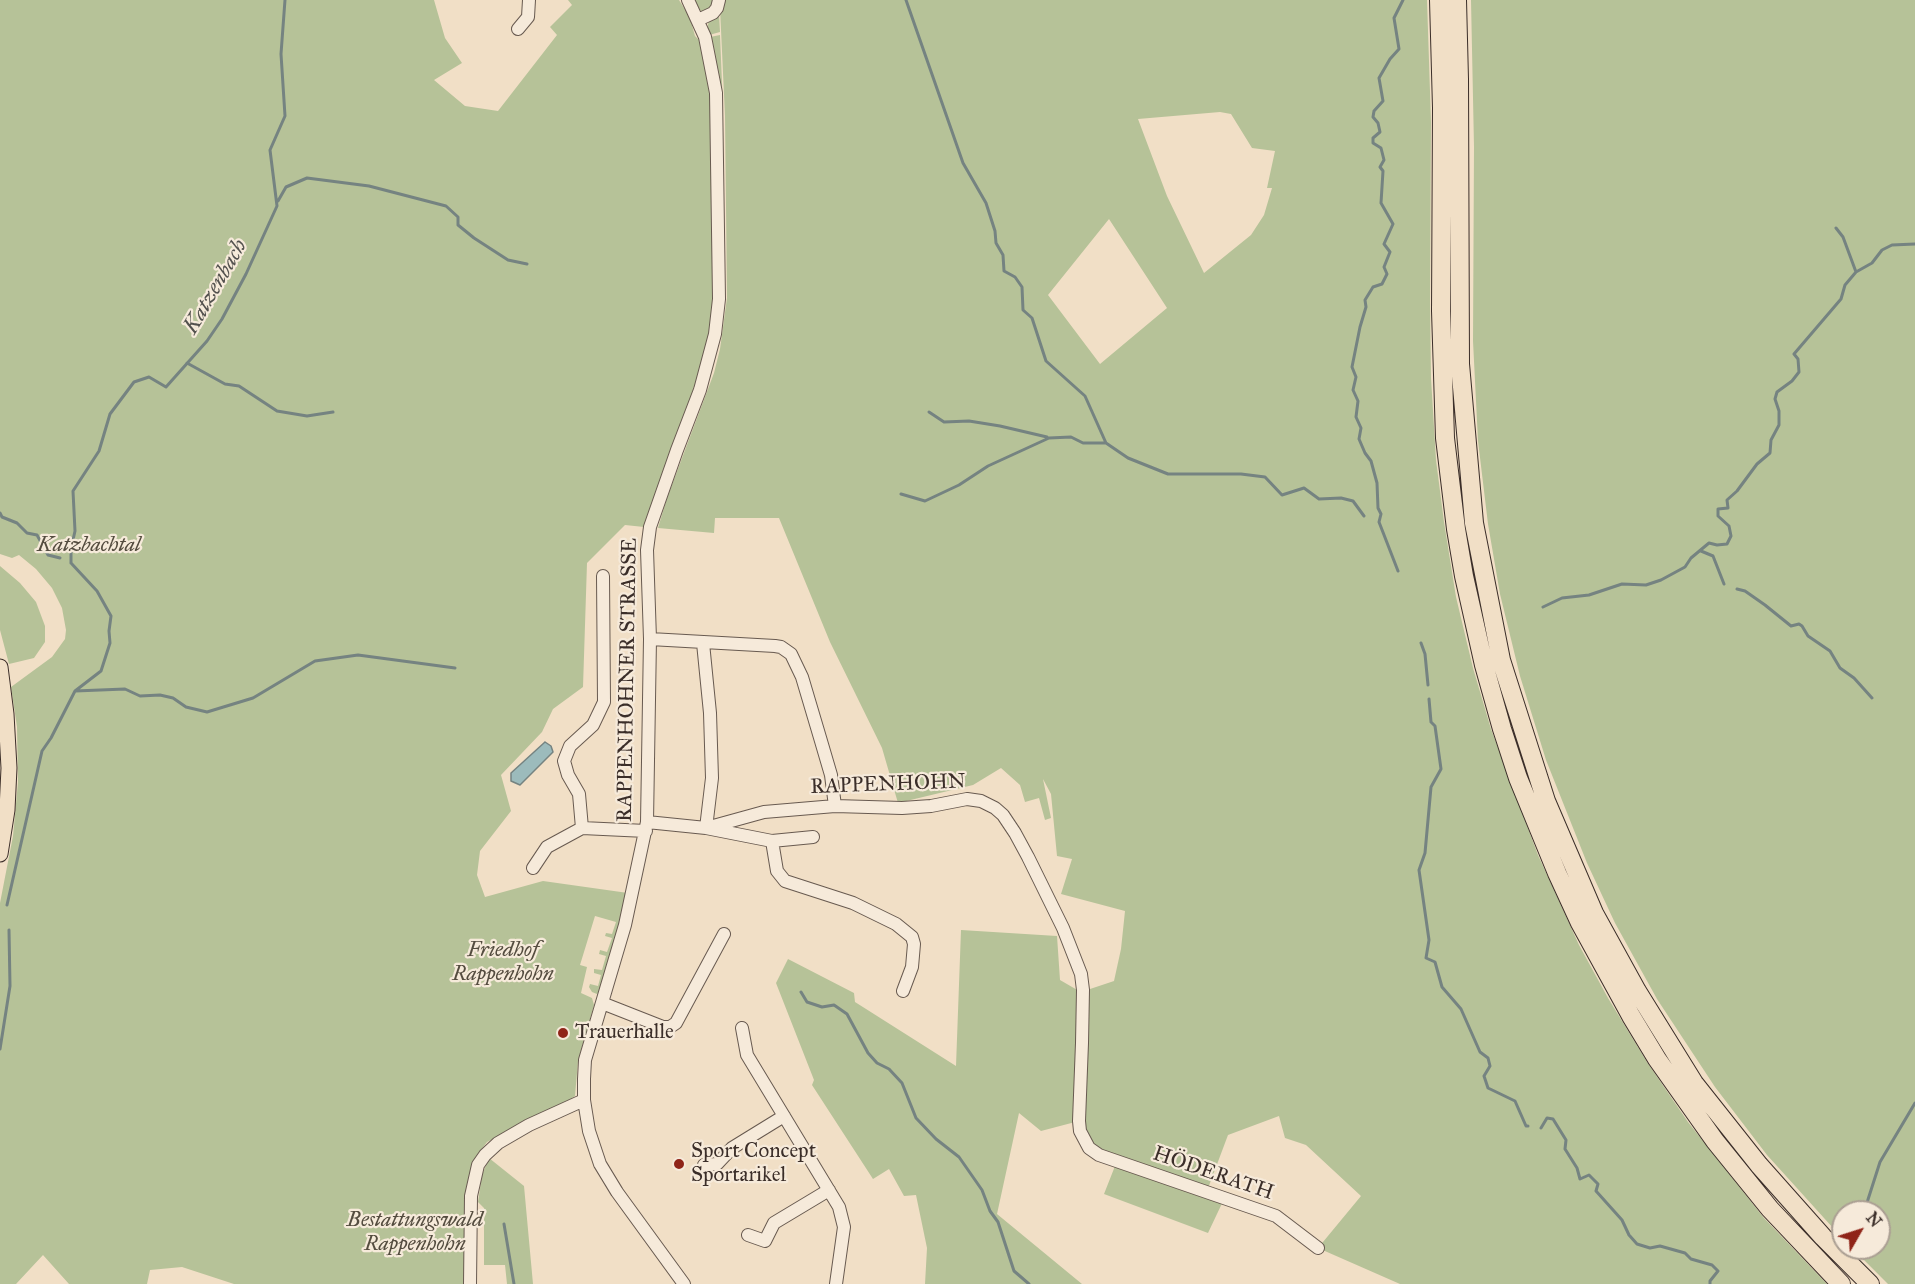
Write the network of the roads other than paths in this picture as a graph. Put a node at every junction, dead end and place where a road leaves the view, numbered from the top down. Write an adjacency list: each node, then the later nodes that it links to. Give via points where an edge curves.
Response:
1 (529, 0): 7 (street, via 528,16)
2 (688, 0): 6 (street, RAPPENHOHNER STRASSE)
3 (719, 0): 6 (street, via 713,13)
4 (1439, 0): 34 (highway, via 1445,438 1464,576 1502,729 1557,873 1630,1016 1715,1141 1770,1209)
5 (1457, 0): 35 (highway, via 1460,364 1474,524 1501,658 1546,801 1594,913 1694,1083 1765,1172)
6 (698, 20): 9 (street, RAPPENHOHNER STRASSE, via 710,52 716,93 719,299 715,334 700,390 650,526)
7 (518, 28)
8 (603, 576): 14 (street, via 604,702 593,725 570,746 564,761 567,775 579,794)
9 (650, 639): 10 (street); 13 (street, RAPPENHOHNER STRASSE)
10 (703, 643): 12 (street, via 774,646 790,654 802,677 831,775); 15 (street, via 712,778)
11 (0, 667): 18 (main road, via 9,768)
12 (836, 806): 15 (street, RAPPENHOHN, via 764,812); 26 (street, RAPPENHOHN, via 902,808 967,799 989,804 1003,815 1063,928 1081,974 1080,1131)
13 (647, 827): 14 (street, RAPPENHOHN); 15 (street, RAPPENHOHN); 22 (street, RAPPENHOHNER STRASSE)
14 (582, 828): 19 (street, via 547,847)
15 (706, 828): 17 (street, RAPPENHOHN)
16 (813, 837): 17 (street, RAPPENHOHN)
17 (772, 841): 21 (street, via 777,871 786,881 840,897 896,924 912,937 912,967)
18 (0, 854)
19 (532, 868)
20 (724, 934): 22 (street, via 676,1023 670,1027)
21 (903, 991)
22 (602, 1003): 24 (street, RAPPENHOHNER STRASSE, via 585,1060)
23 (742, 1028): 25 (street, via 747,1055)
24 (584, 1100): 31 (street, via 498,1143 478,1165 471,1196); 32 (street, RAPPENHOHNER STRASSE, via 600,1164)
25 (784, 1116): 27 (street, via 732,1148 717,1164); 28 (street)
26 (1089, 1149): 30 (street, HÖDERATH, via 1276,1216)
27 (704, 1165)
28 (829, 1190): 29 (street, via 774,1223 765,1240); 33 (street, via 844,1227)
29 (748, 1234)
30 (1318, 1248)
31 (470, 1284)
32 (684, 1284)
33 (836, 1284)
34 (1841, 1284)
35 (1870, 1284)

